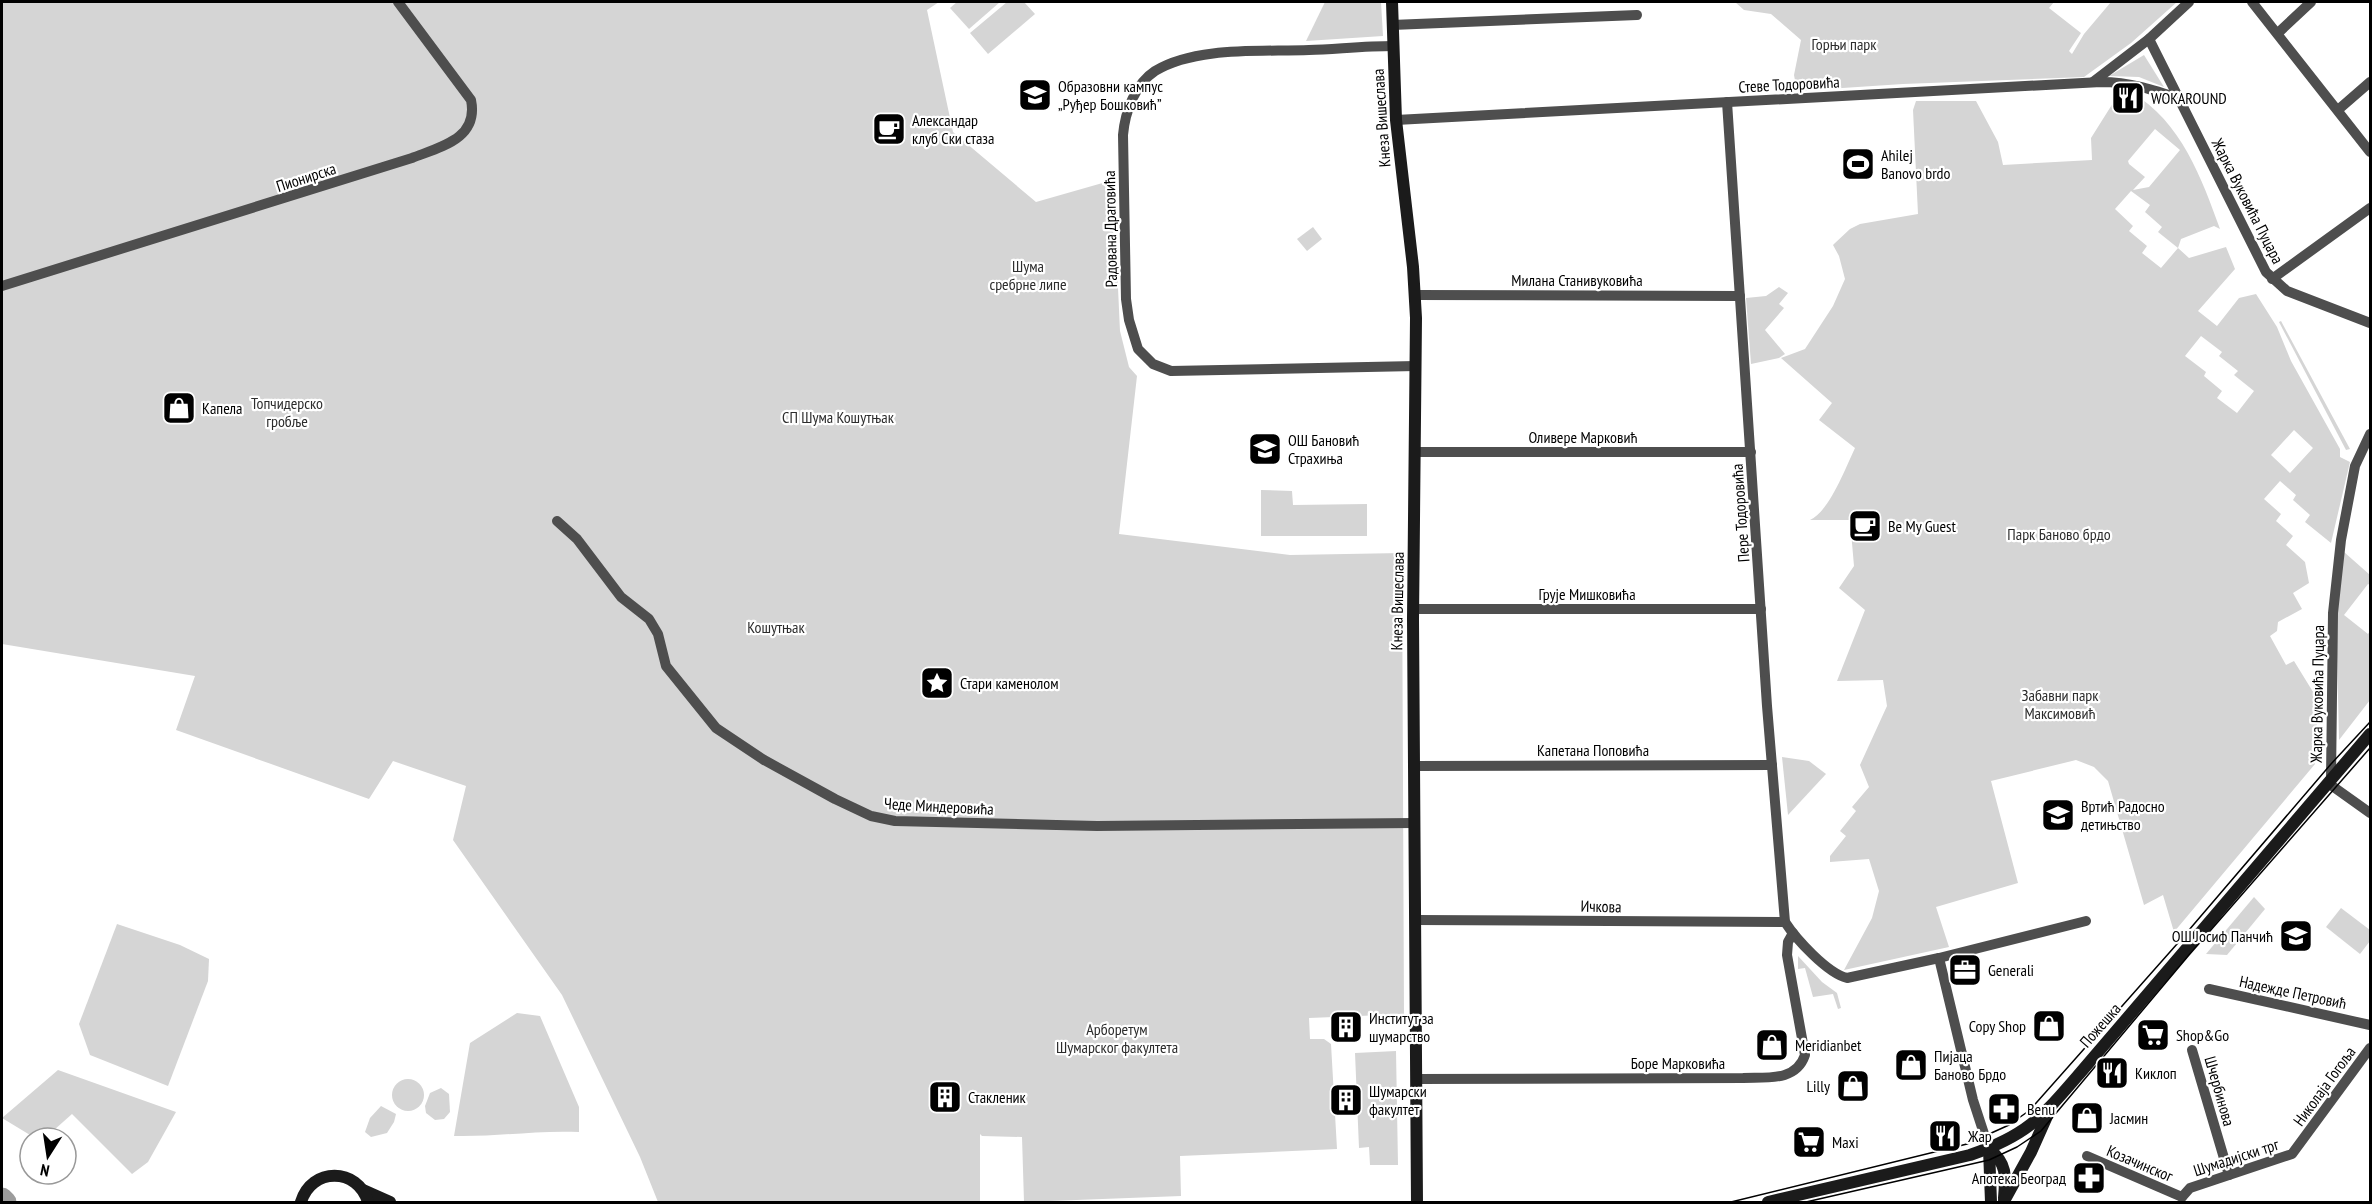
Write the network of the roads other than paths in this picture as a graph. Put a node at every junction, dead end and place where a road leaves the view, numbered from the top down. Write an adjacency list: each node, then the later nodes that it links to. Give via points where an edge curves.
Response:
1 (398, 2): 20 (street, Пионирска, via 471,100 471,121 460,136 401,161)
2 (1392, 2): 7 (street, Кнеза Вишеслава)
3 (2189, 2): 9 (street)
4 (2252, 2): 8 (street)
5 (2311, 2): 8 (street)
6 (1637, 15): 7 (street)
7 (1392, 25): 10 (street, Кнеза Вишеслава)
8 (2278, 33): 15 (street)
9 (2149, 39): 12 (street); 13 (street, Жарка Вуковића Пуцара)
10 (1393, 46): 16 (street, Кнеза Вишеслава); 24 (street, Радована Драговића, via 1211,54 1166,65 1143,82 1127,110 1123,135 1126,299 1135,342 1146,358 1160,368 1182,372)
11 (2370, 82): 15 (street)
12 (2093, 83): 13 (street, Стеве Тодоровића, via 2138,85); 14 (street, Стеве Тодоровића)
13 (2181, 99): 19 (street, Жарка Вуковића Пуцара, via 2259,261)
14 (1727, 102): 16 (street, Стеве Тодоровића); 22 (street, Пере Тодоровића)
15 (2338, 109): 17 (street)
16 (1396, 120): 21 (street, Кнеза Вишеслава)
17 (2370, 152)
18 (2370, 208): 19 (street)
19 (2272, 279): 23 (street, Жарка Вуковића Пуцара, via 2296,295)
20 (2, 286)
21 (1415, 295): 22 (street, Милана Станивуковића); 24 (street, Кнеза Вишеслава)
22 (1740, 296): 27 (street, Пере Тодоровића)
23 (2370, 323)
24 (1416, 366): 26 (street, Кнеза Вишеслава)
25 (2370, 434): 34 (street, Жарка Вуковића Пуцара, via 2355,466 2341,540 2333,613)
26 (1416, 452): 27 (street, Оливере Марковић); 29 (street, Кнеза Вишеслава)
27 (1750, 452): 30 (street, Пере Тодоровића)
28 (557, 521): 36 (street, Чеде Миндеровића, via 577,539 621,597 649,619 658,634 666,666 716,728 764,760 871,816 1054,826)
29 (1413, 609): 30 (street, Грује Мишковића); 33 (street, Кнеза Вишеслава)
30 (1761, 609): 32 (street, Пере Тодоровића)
31 (2370, 734): 34 (street, Пожешка)
32 (1772, 765): 33 (street, Капетана Поповића); 39 (street, Пере Тодоровића)
33 (1413, 766): 36 (street, Кнеза Вишеслава)
34 (2329, 781): 35 (street); 47 (street, Пожешка)
35 (2370, 813)
36 (1414, 823): 37 (street, Кнеза Вишеслава)
37 (1416, 920): 39 (street, Ичкова); 46 (street, Кнеза Вишеслава)
38 (2086, 921): 41 (street)
39 (1785, 922): 40 (street)
40 (1793, 933): 41 (street, via 1833,972 1847,978); 46 (street, Боре Марковића, via 1787,955 1805,1055 1802,1063 1788,1074 1743,1078)
41 (1939, 958): 49 (street, via 1973,1100)
42 (2209, 989): 43 (street, Надежде Петровић)
43 (2370, 1025)
44 (2370, 1048): 48 (street, Николаја Гогоља)
45 (2192, 1050): 51 (street, Шчербинова)
46 (1416, 1079): 58 (street, Кнеза Вишеслава)
47 (2053, 1105): 49 (street, Пожешка, via 2029,1127); 55 (street, via 2035,1145)
48 (2302, 1141): 51 (street, Шумадијски трг, via 2288,1156)
49 (1989, 1149): 53 (street, Пожешка); 55 (street)
50 (2087, 1156): 54 (street, Козачинског)
51 (2229, 1175): 54 (street, Шумадијски трг, via 2190,1188)
52 (365, 1197): 56 (street, via 357,1184 346,1177 326,1176 311,1184); 57 (street)
53 (1804, 1198): 59 (street, Пожешка)
54 (2183, 1200)
55 (2000, 1202)
56 (301, 1203)
57 (390, 1203)
58 (1417, 1203)
59 (1768, 1203)

